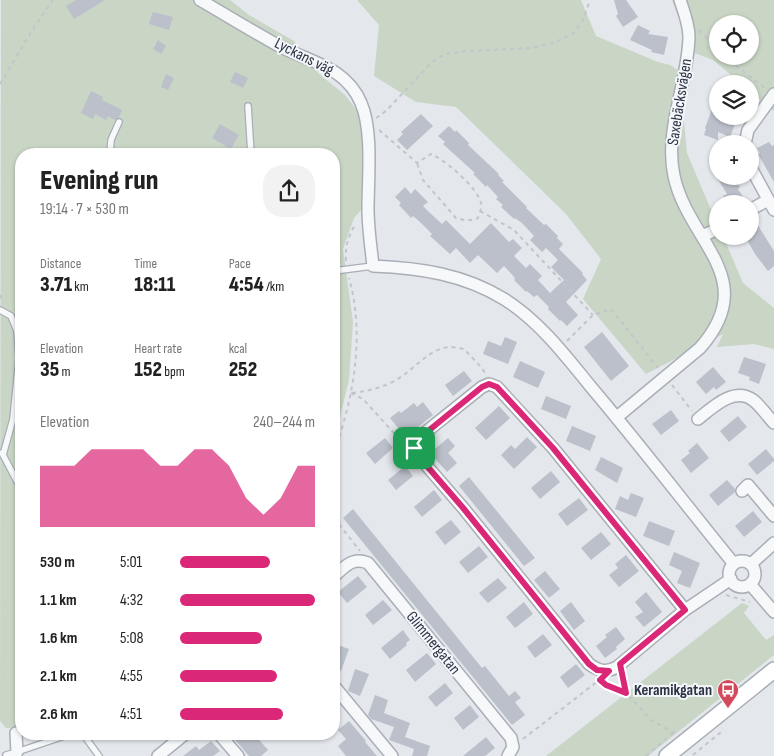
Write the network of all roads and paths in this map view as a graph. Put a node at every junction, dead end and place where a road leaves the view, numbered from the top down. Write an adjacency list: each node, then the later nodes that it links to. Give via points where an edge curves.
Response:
1 (53, 0): 6 (path)
2 (200, 0): 10 (street, Lyckans väg, via 281,47 336,72 354,89)
3 (590, 0): 10 (path, via 575,32 556,42 532,48 445,54 432,62 386,111)
4 (680, 0): 20 (street, Saxebäcksvägen, via 689,35 672,161 680,195)
5 (735, 65): 7 (path)
6 (0, 84)
7 (774, 94): 11 (street)
8 (248, 106): 13 (lane)
9 (119, 122): 12 (lane)
10 (366, 125): 14 (path, via 376,128); 17 (street, Lyckans väg)
11 (747, 135)
12 (110, 148)
13 (251, 148)
14 (417, 163): 18 (path, via 431,154 440,157 476,192 482,204); 18 (path, via 423,180 456,218 473,220 478,218)
15 (759, 183): 16 (street)
16 (771, 205)
17 (368, 211): 21 (street, Lyckans väg); 22 (path, via 350,233 346,247)
18 (480, 211): 25 (path, via 514,230)
19 (709, 233): 20 (street)
20 (702, 236): 28 (street, Saxebäcksvägen, via 721,274 724,308 700,348)
21 (373, 266): 22 (lane); 27 (street, via 445,274 486,289 524,314)
22 (347, 270): 23 (lane); 30 (path, via 357,322)
23 (340, 271)
24 (0, 310): 26 (lane, via 11,316)
25 (593, 315): 27 (path); 28 (path, via 611,310)
26 (15, 325)
27 (559, 349): 32 (street)
28 (666, 377): 32 (street, Saxebäcksvägen); 33 (path)
29 (492, 386): 30 (path, via 482,368 464,349 448,347 425,357 390,384); 36 (street, via 482,387 422,436); 51 (street, via 497,387 553,448)
30 (352, 393): 35 (path); 36 (path, via 364,399 407,447)
31 (15, 399): 37 (lane, via 13,419)
32 (616, 417): 44 (street)
33 (698, 419): 34 (street, via 724,400 744,396)
34 (774, 423)
35 (340, 435)
36 (414, 448): 55 (street, via 589,664 597,670)
37 (1, 453): 38 (lane)
38 (15, 478)
39 (742, 491): 40 (street, via 748,485)
40 (774, 516)
41 (340, 526): 43 (path, via 362,553)
42 (774, 542): 45 (street)
43 (360, 560): 46 (street, via 353,561); 65 (street, Glimmergatan, via 375,571 511,738)
44 (734, 564): 45 (street, via 742,561); 47 (street, via 730,570)
45 (751, 564): 48 (street, via 755,573)
46 (340, 571)
47 (731, 579): 48 (street, via 739,586); 49 (street)
48 (750, 584): 52 (street)
49 (714, 590): 50 (path, via 718,595); 51 (street)
50 (753, 604)
51 (685, 610): 53 (street)
52 (774, 612)
53 (620, 664): 55 (street); 58 (path)
54 (774, 670): 66 (main road)
55 (609, 671): 56 (path)
56 (600, 680): 58 (path); 65 (path)
57 (340, 693): 71 (street)
58 (626, 693): 66 (path, via 651,720 673,732)
59 (722, 727): 66 (path, via 721,732)
60 (15, 737): 67 (street)
61 (51, 740): 67 (lane)
62 (87, 740): 68 (lane)
63 (178, 740): 69 (street)
64 (224, 740): 70 (street)
65 (511, 751)
66 (690, 751): 72 (main road)
67 (11, 753)
68 (99, 756)
69 (158, 756)
70 (238, 756)
71 (392, 756)
72 (668, 756)

